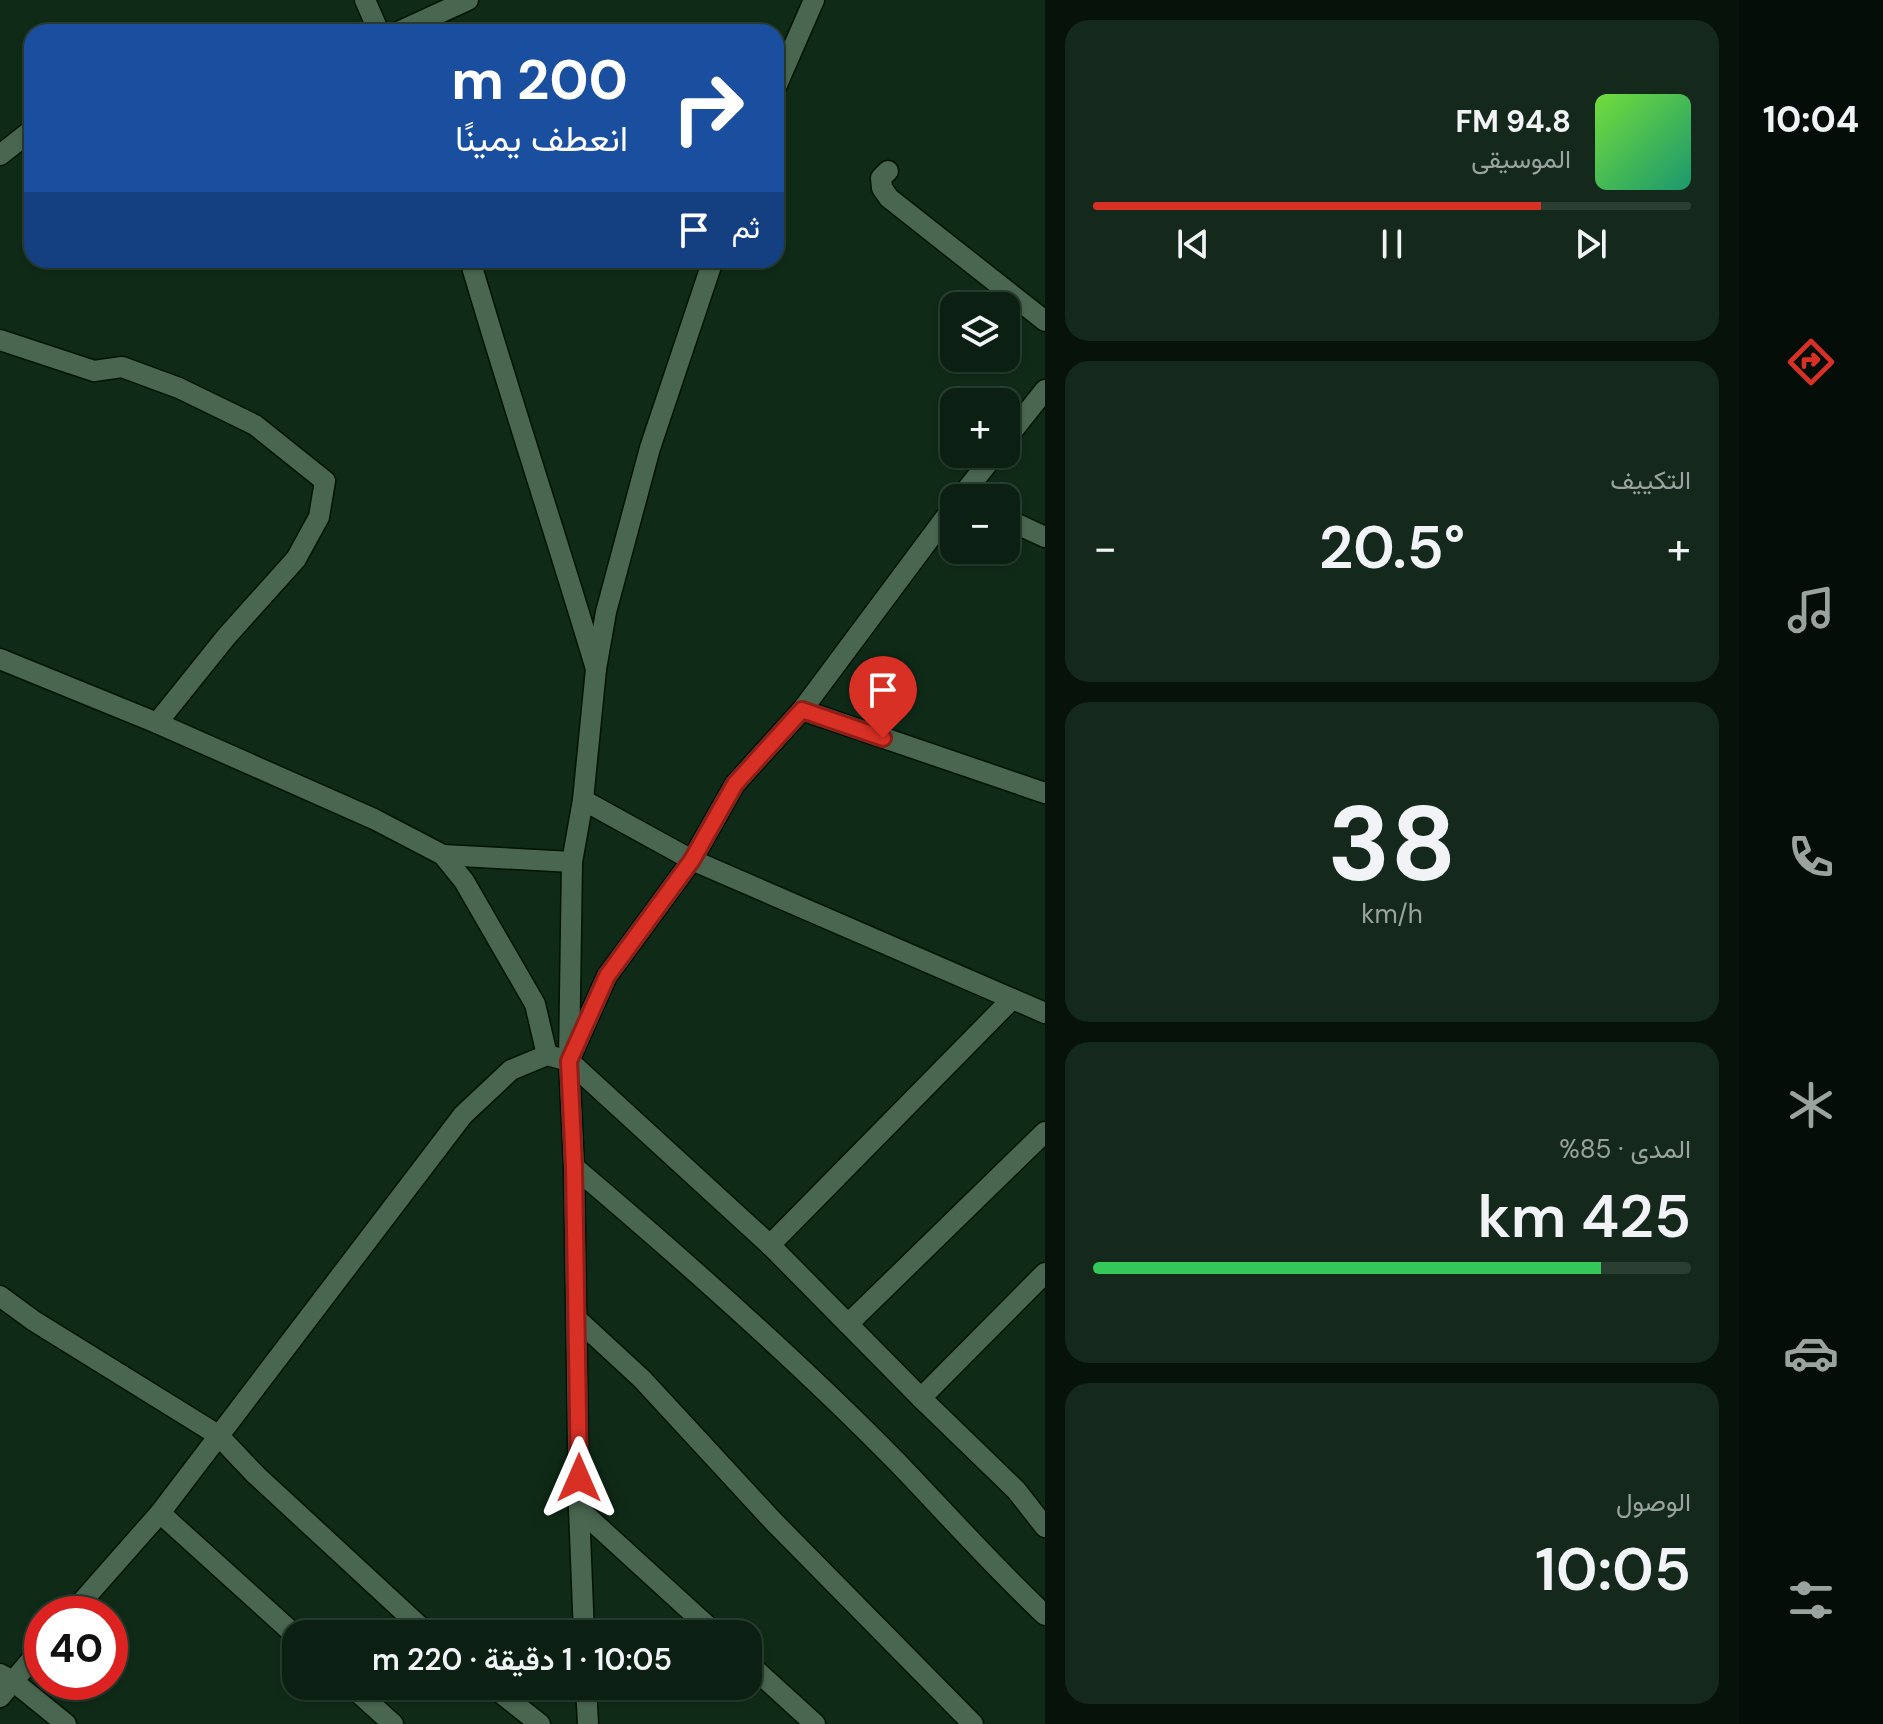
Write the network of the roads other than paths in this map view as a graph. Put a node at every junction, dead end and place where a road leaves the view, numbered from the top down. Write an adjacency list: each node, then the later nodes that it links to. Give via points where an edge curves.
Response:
1 (365, 0): 4 (street)
2 (468, 0): 5 (street)
3 (814, 0): 6 (street)
4 (376, 24)
5 (416, 24)
6 (784, 69)
7 (24, 136): 8 (street)
8 (0, 155)
9 (888, 171): 12 (street, via 881,178 889,198)
10 (472, 268): 22 (street)
11 (710, 268): 22 (street, via 650,448)
12 (1045, 321)
13 (0, 340): 24 (street, via 94,371 122,367 179,388 255,425 325,481 319,517 296,559)
14 (1045, 390): 15 (street)
15 (1020, 421)
16 (984, 468): 17 (street)
17 (971, 484)
18 (940, 525): 23 (street)
19 (1020, 525): 20 (street)
20 (1045, 537)
21 (0, 659): 24 (street)
22 (596, 669): 26 (street)
23 (802, 710): 25 (street); 28 (street, via 735,784)
24 (157, 723): 27 (street)
25 (1045, 793)
26 (583, 800): 28 (street); 29 (street)
27 (443, 855): 29 (street); 32 (street, via 464,881 535,1004)
28 (692, 860): 30 (street); 33 (street, via 607,976)
29 (572, 862): 33 (street)
30 (1012, 999): 31 (street); 36 (street)
31 (1045, 1013)
32 (547, 1055): 33 (street); 42 (street, via 511,1070 463,1115)
33 (569, 1061): 35 (street); 36 (street)
34 (1045, 1132): 40 (street)
35 (574, 1167): 39 (street); 47 (street, via 731,1302)
36 (770, 1245): 40 (street)
37 (1045, 1273): 41 (street)
38 (0, 1296): 42 (street)
39 (578, 1320): 43 (street); 63 (street, via 642,1379)
40 (848, 1324): 41 (street)
41 (921, 1398): 45 (street, via 1016,1490)
42 (218, 1435): 44 (street); 48 (street)
43 (579, 1509): 49 (street); 50 (street)
44 (160, 1513): 46 (street); 51 (street)
45 (1045, 1527)
46 (87, 1596)
47 (1045, 1615)
48 (413, 1620)
49 (583, 1620)
50 (701, 1620)
51 (282, 1623)
52 (24, 1665): 54 (street)
53 (762, 1676): 62 (street)
54 (4, 1684): 59 (street)
55 (366, 1700): 60 (street)
56 (510, 1700): 61 (street)
57 (587, 1700): 58 (street)
58 (589, 1723)
59 (66, 1724)
60 (393, 1724)
61 (540, 1724)
62 (815, 1724)
63 (973, 1724)

